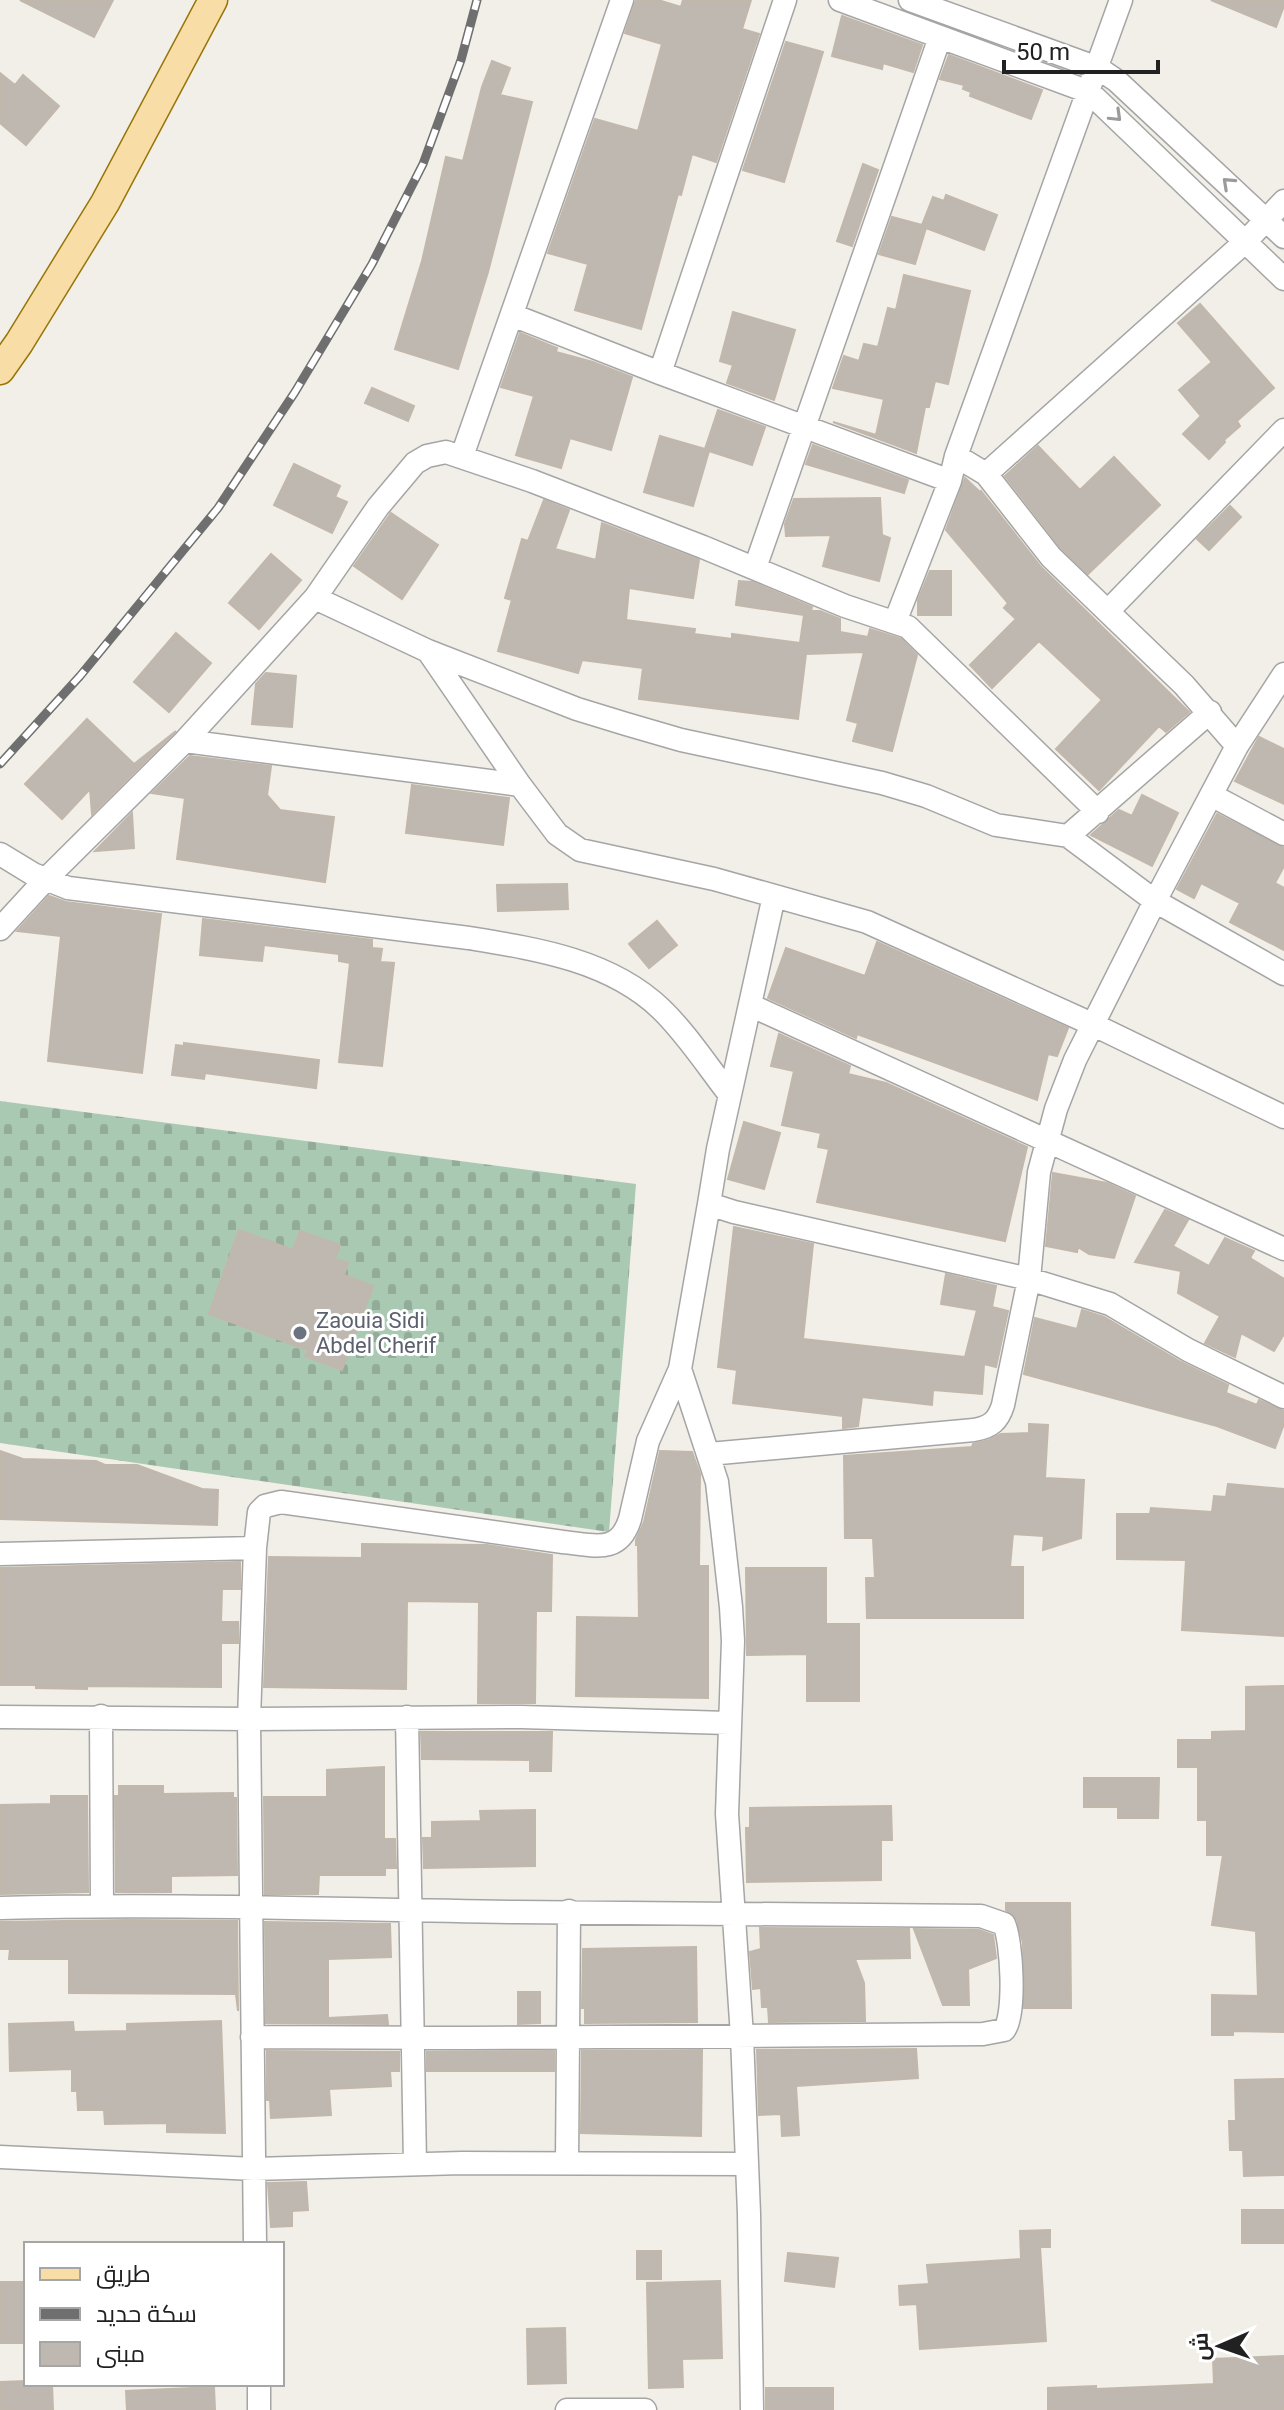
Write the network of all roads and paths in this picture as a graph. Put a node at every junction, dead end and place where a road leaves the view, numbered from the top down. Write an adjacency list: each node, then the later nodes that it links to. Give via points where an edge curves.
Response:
1 (213, 0): 17 (main road, via 105,203)
2 (622, 0): 16 (street)
3 (785, 0): 18 (street)
4 (840, 0): 8 (street)
5 (910, 0): 7 (street)
6 (1121, 0): 9 (street)
7 (954, 7): 9 (street)
8 (940, 37): 10 (street); 19 (street)
9 (1098, 68): 10 (street); 12 (street, one-way to 9)
10 (1089, 92): 14 (street, one-way to 14); 22 (street)
11 (1284, 201): 12 (street)
12 (1266, 219): 13 (street); 14 (street)
13 (1284, 237)
14 (1246, 241): 15 (street); 23 (street)
15 (1284, 279)
16 (512, 315): 18 (street); 21 (street)
17 (3, 361)
18 (660, 373): 19 (street)
19 (804, 428): 24 (street); 25 (street)
20 (1284, 430): 27 (street)
21 (462, 456): 25 (street); 26 (street, via 446,452 415,463)
22 (956, 456): 23 (street); 24 (street)
23 (986, 474): 27 (street, via 1051,557)
24 (950, 481): 28 (street)
25 (755, 568): 28 (street)
26 (315, 598): 29 (street); 32 (street)
27 (1108, 611): 31 (street)
28 (895, 622): 36 (street, via 920,636)
29 (428, 651): 34 (street); 38 (street, via 577,709 681,740 882,783 996,825)
30 (1280, 688): 33 (street)
31 (1210, 712): 33 (street); 36 (street)
32 (185, 741): 34 (street); 40 (street)
33 (1237, 746): 35 (street)
34 (520, 785): 41 (street, via 557,834 580,850)
35 (1213, 796): 37 (street); 42 (street)
36 (1098, 812): 38 (street)
37 (1284, 834)
38 (1068, 836): 42 (street)
39 (0, 854): 40 (street)
40 (46, 879): 43 (street); 47 (street, via 68,888 469,938 565,958 645,994)
41 (774, 896): 45 (street); 46 (street, via 867,922)
42 (1155, 901): 44 (street); 46 (street)
43 (0, 929)
44 (1284, 974)
45 (750, 1005): 47 (street); 49 (street)
46 (1094, 1025): 48 (street); 49 (street, via 1075,1060)
47 (730, 1095): 50 (street)
48 (1284, 1117)
49 (1047, 1142): 51 (street); 52 (street, via 1039,1172)
50 (709, 1204): 52 (street); 53 (street)
51 (1284, 1249)
52 (1029, 1279): 54 (street, via 1110,1304); 55 (street, via 1003,1405 992,1424)
53 (680, 1369): 55 (street); 56 (street, via 648,1441 626,1531 612,1544 563,1542 281,1502 259,1512)
54 (1284, 1397)
55 (709, 1454): 62 (street, via 721,1504 731,1607)
56 (255, 1548): 57 (street); 61 (street)
57 (0, 1554)
58 (101, 1716): 59 (street); 61 (street); 63 (street)
59 (0, 1717)
60 (407, 1717): 61 (street); 62 (street); 66 (street)
61 (249, 1719): 64 (street)
62 (728, 1723): 68 (street)
63 (102, 1905): 64 (street); 65 (street)
64 (253, 1906): 66 (street); 70 (street)
65 (0, 1908)
66 (412, 1910): 67 (street); 72 (street)
67 (569, 1911): 68 (street); 71 (street)
68 (732, 1912): 69 (street); 69 (street, via 981,1916 1004,1924 1008,1941 1011,2016 1004,2030)
69 (742, 2036): 71 (street); 76 (street)
70 (252, 2037): 72 (street); 77 (street)
71 (568, 2037): 72 (street); 74 (street)
72 (412, 2038): 75 (street)
73 (0, 2157): 77 (street)
74 (567, 2163): 75 (street); 76 (street)
75 (415, 2164): 77 (street)
76 (747, 2164): 83 (street)
77 (254, 2169): 78 (street)
78 (255, 2242)
79 (259, 2386): 80 (street)
80 (259, 2410)
81 (567, 2410): 82 (street)
82 (645, 2410)
83 (752, 2410)

